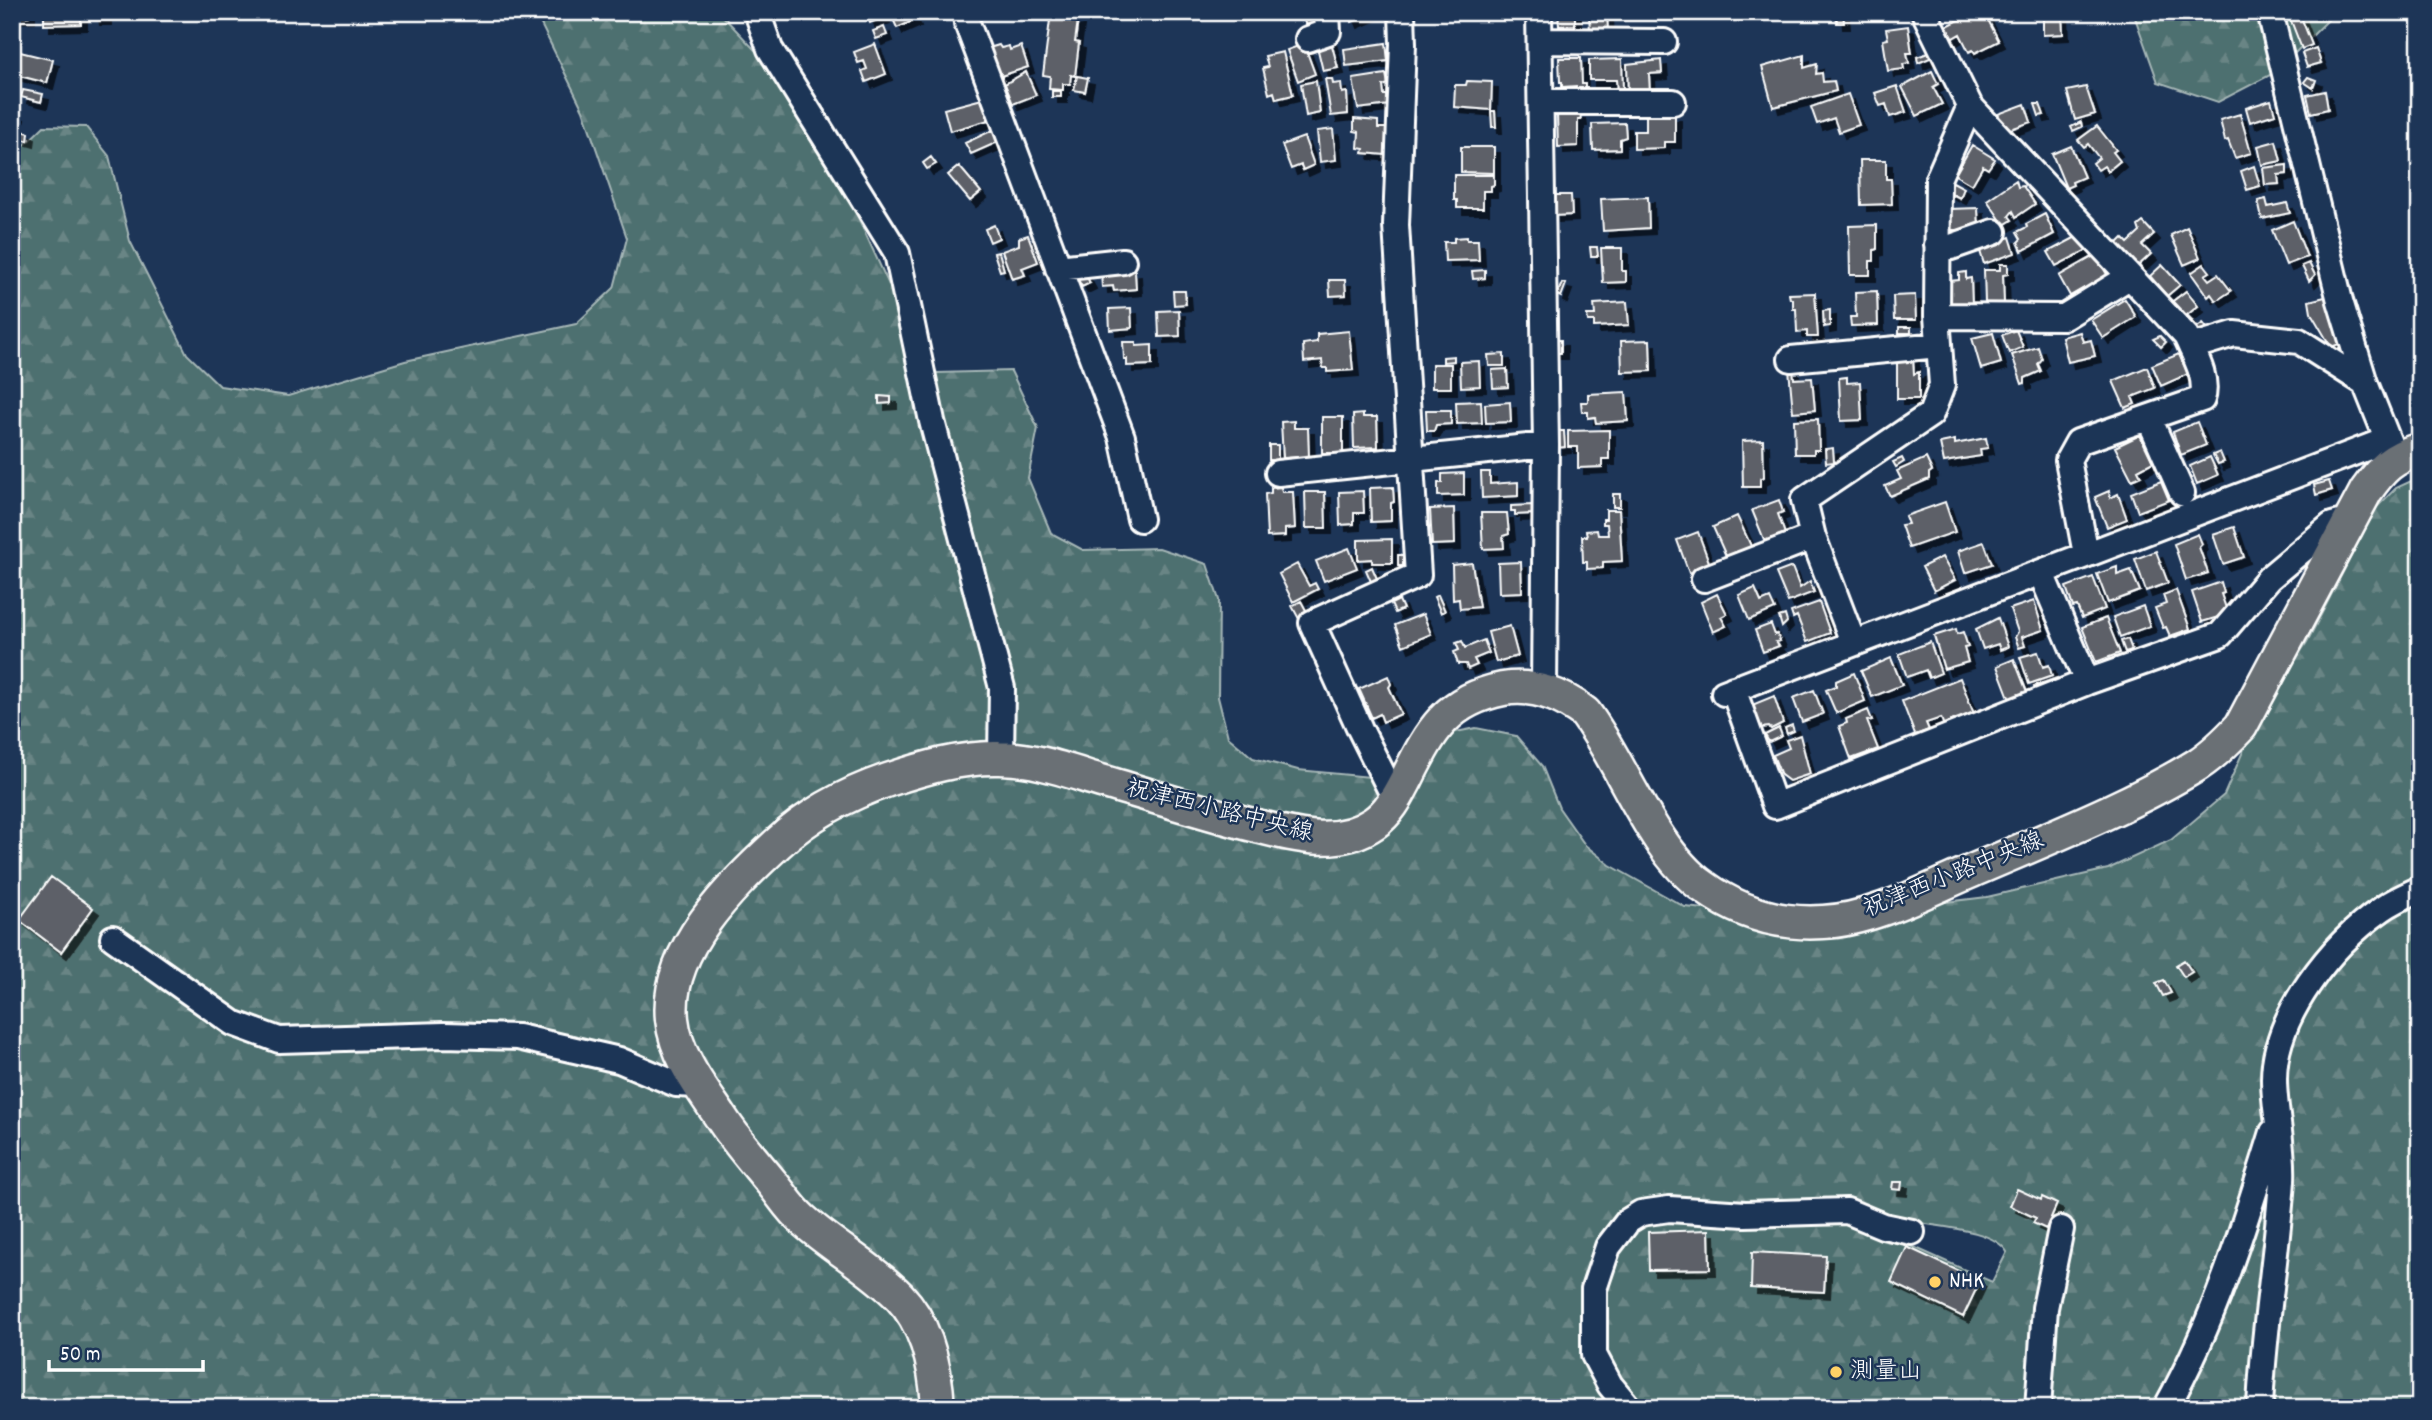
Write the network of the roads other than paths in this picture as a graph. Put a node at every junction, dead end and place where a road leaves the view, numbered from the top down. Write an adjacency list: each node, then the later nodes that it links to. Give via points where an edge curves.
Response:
1 (757, 12): 39 (street, via 770,49 897,253 932,421 1002,688)
2 (966, 12): 17 (street)
3 (1327, 12): 8 (street, via 1328,32)
4 (1402, 12): 27 (street, via 1396,225)
5 (1539, 12): 9 (street)
6 (1924, 12): 13 (street)
7 (2270, 12): 23 (street, via 2329,260)
8 (1308, 39)
9 (1540, 41): 10 (street); 11 (street)
10 (1664, 42)
11 (1541, 102): 12 (street); 25 (street)
12 (1673, 102)
13 (1970, 106): 15 (street, via 1938,179); 18 (street)
14 (1994, 232): 15 (street, via 1951,247)
15 (1937, 245): 19 (street)
16 (1123, 261): 17 (street)
17 (1058, 268): 30 (street, via 1122,437)
18 (2129, 277): 19 (street, via 2064,317); 21 (street, via 2186,336)
19 (1937, 316): 20 (street)
20 (1939, 345): 22 (street); 32 (street, via 1942,385 1931,414 1804,500)
21 (2191, 347): 23 (street, via 2234,334 2300,341); 24 (street, via 2205,392 2202,399)
22 (1791, 359)
23 (2365, 383): 26 (street)
24 (2149, 418): 29 (street); 33 (street, via 2078,442 2068,460)
25 (1546, 445): 27 (street); 38 (street)
26 (2400, 449): 31 (main road, 祝津西小路中央線, via 2379,471); 33 (street)
27 (1410, 458): 28 (street); 40 (street, via 1418,575 1312,623)
28 (1278, 473)
29 (2182, 493)
30 (1140, 519)
31 (2351, 520): 37 (street, via 2332,525 2269,578 2220,635); 38 (main road, 祝津西小路中央線, via 2241,726 2221,748 2119,805 1897,903 1855,916 1825,922 1763,918 1702,886 1674,859 1585,713)
32 (1813, 537): 35 (street); 36 (street)
33 (2086, 554): 34 (street)
34 (2041, 573): 36 (street); 37 (street)
35 (1704, 579)
36 (1853, 642): 37 (street, via 1728,691 1775,806)
37 (2087, 682)
38 (1544, 692): 40 (main road, 祝津西小路中央線, via 1520,687 1477,696 1456,706 1439,723)
39 (1001, 758): 40 (main road, 祝津西小路中央線, via 1048,765 1301,838 1335,839 1361,830); 43 (main road, 祝津西小路中央線, via 947,763 855,792 823,808 750,869 691,941 673,993 672,1020 679,1047)
40 (1396, 801)
41 (2420, 889): 44 (street, via 2383,908 2353,933 2298,1002 2281,1037 2274,1075)
42 (113, 938): 43 (street, via 233,1023 279,1040 518,1037 619,1060 676,1084)
43 (699, 1085): 47 (main road, 祝津西小路中央線, via 734,1137 800,1218 900,1296 929,1346)
44 (2277, 1121): 50 (street, via 2237,1249 2188,1369); 51 (street, via 2282,1175)
45 (2061, 1229): 49 (street, via 2045,1308)
46 (1912, 1232): 48 (street, via 1847,1211 1745,1214 1669,1209 1641,1213 1628,1221 1608,1247 1594,1289 1594,1355 1609,1385)
47 (938, 1408)
48 (1629, 1408)
49 (2038, 1408)
50 (2166, 1408)
51 (2260, 1408)

